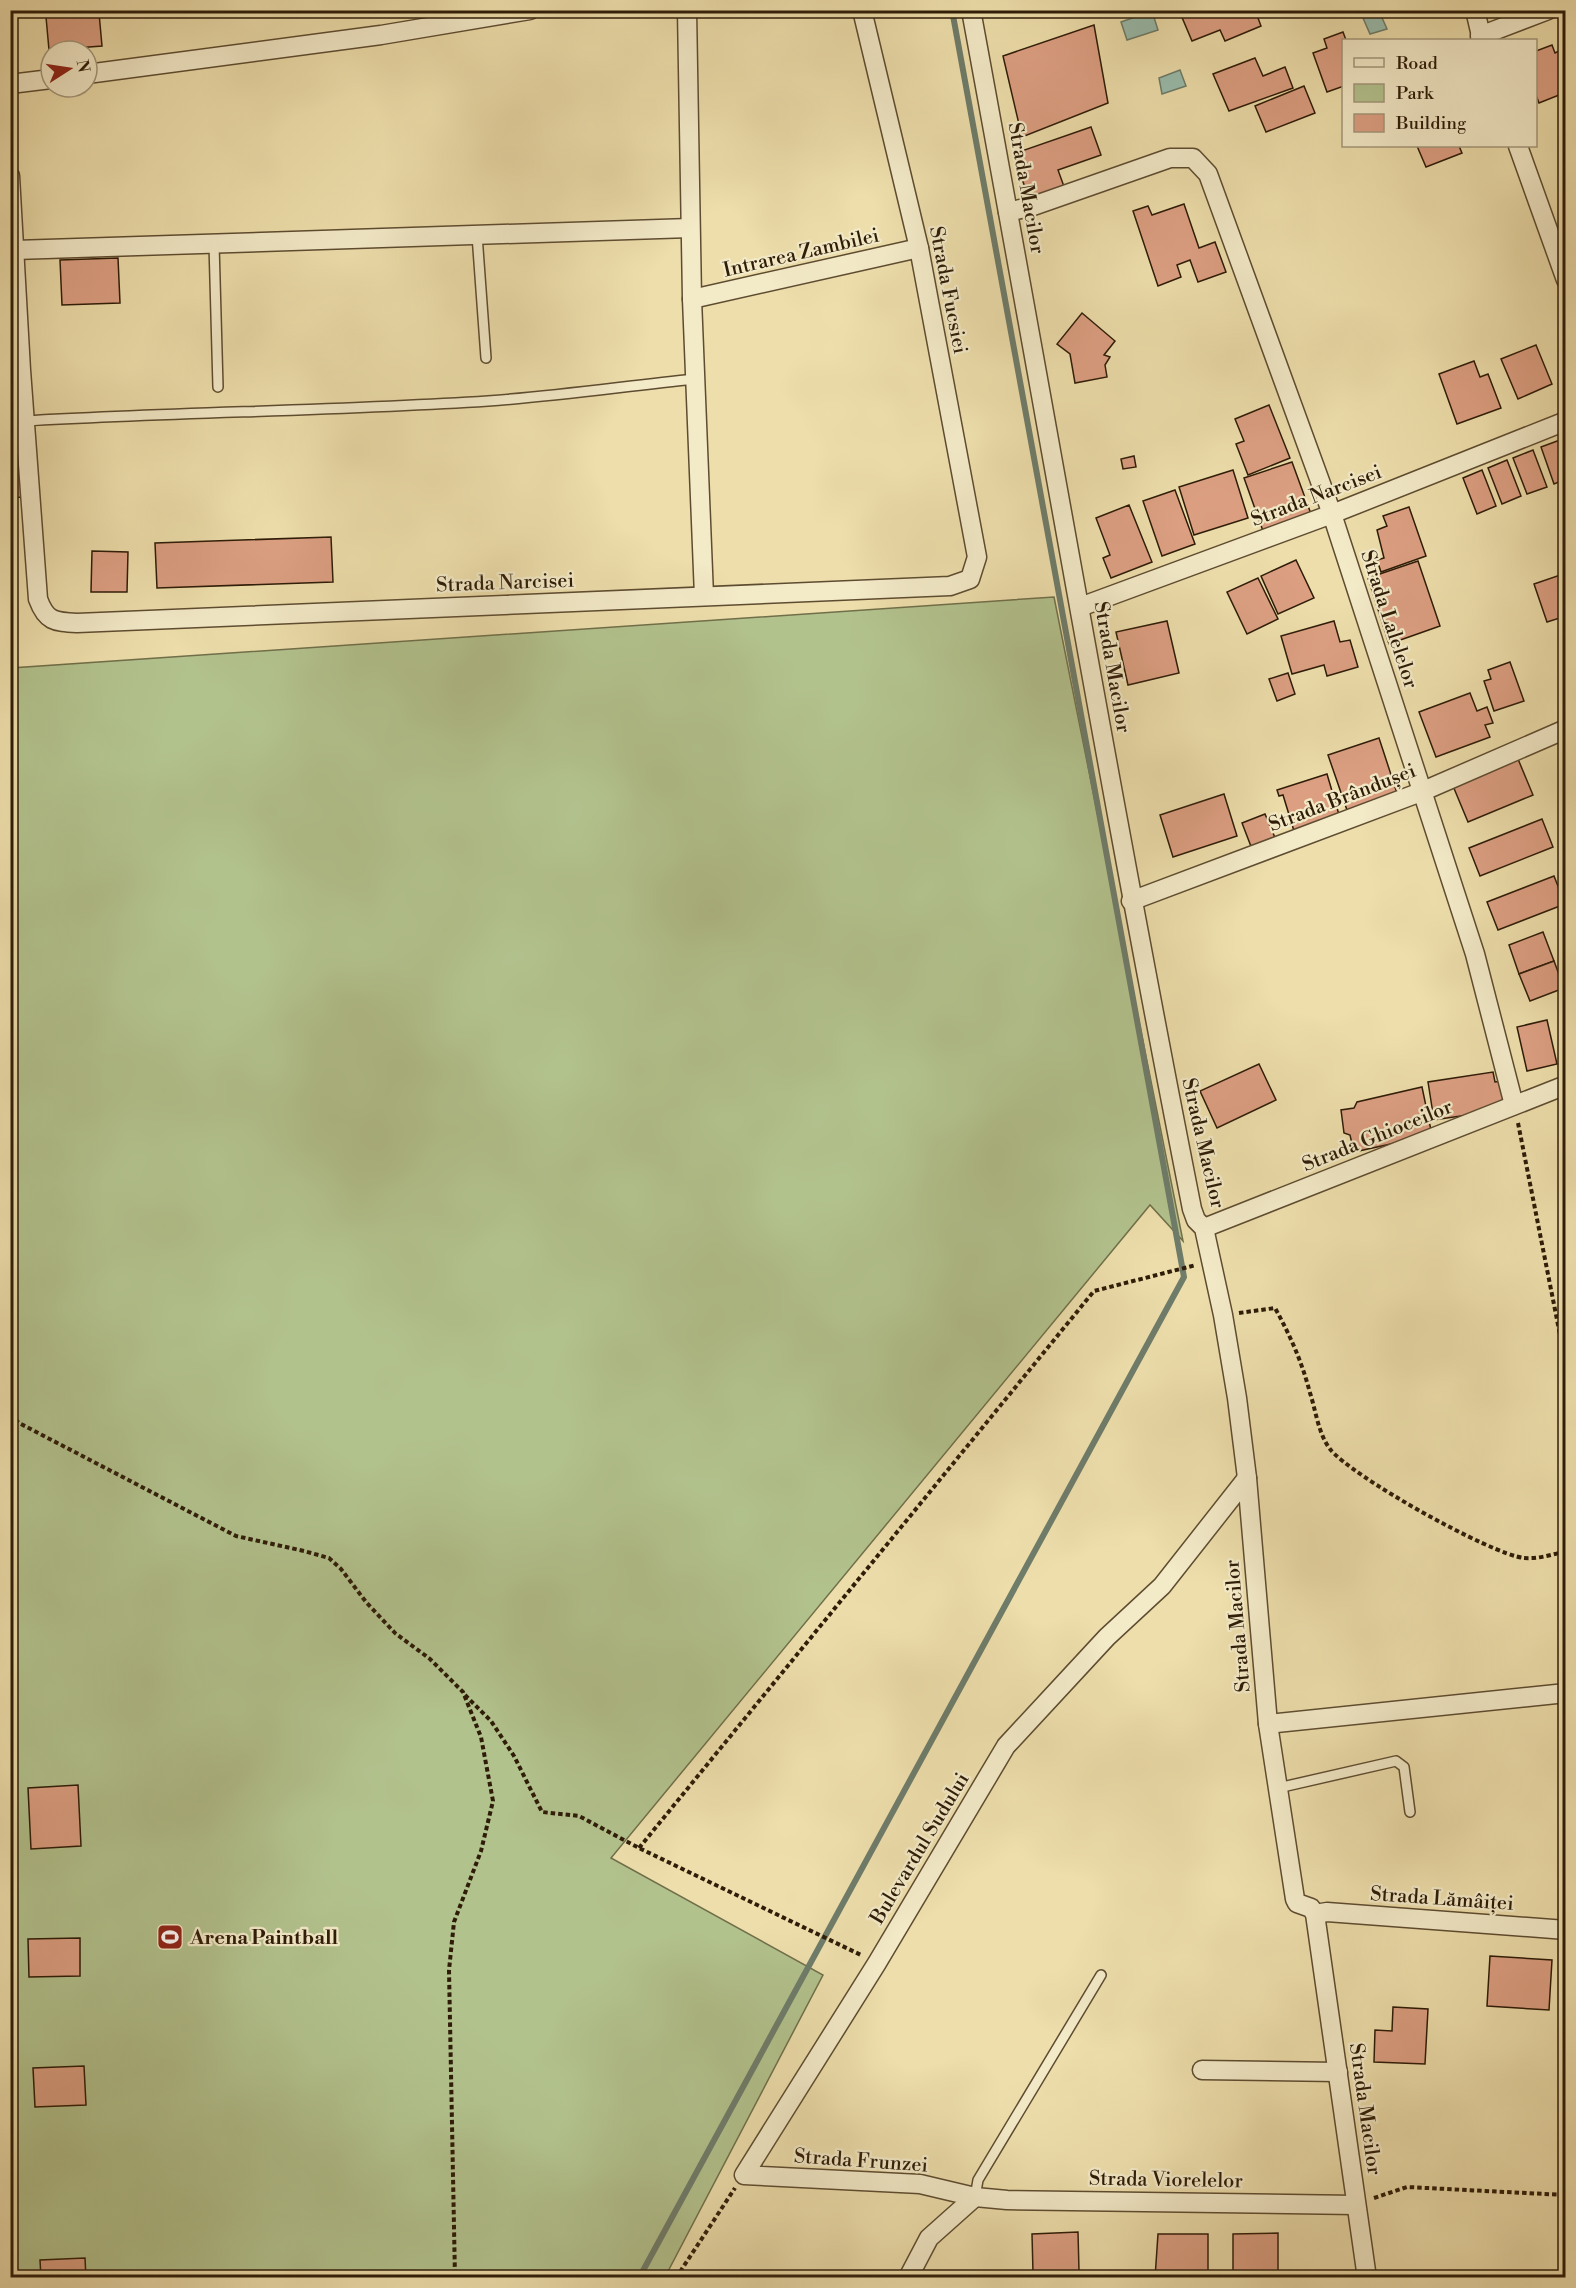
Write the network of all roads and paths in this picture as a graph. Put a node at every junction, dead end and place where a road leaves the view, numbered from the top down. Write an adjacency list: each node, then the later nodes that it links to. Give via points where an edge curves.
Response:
1 (530, 10): 8 (street)
2 (687, 10): 14 (street)
3 (862, 10): 17 (street, Strada Fucsiei)
4 (971, 10): 13 (street, Strada Macilor)
5 (1475, 10): 7 (street)
6 (1548, 10): 7 (street)
7 (1481, 38)
8 (99, 72)
9 (39, 80): 10 (street)
10 (10, 84)
11 (1518, 147): 19 (street)
12 (10, 176): 18 (street)
13 (1008, 212): 27 (street, Strada Lalelelor, via 1170,159 1193,158 1208,174); 30 (street, Strada Macilor)
14 (690, 228): 15 (street); 20 (street)
15 (477, 235): 16 (street); 21 (lane)
16 (214, 244): 18 (street); 24 (lane)
17 (919, 248): 20 (street, Intrarea Zambilei); 28 (street, Strada Fucsiei, via 977,557)
18 (15, 250): 22 (street)
19 (1566, 280)
20 (692, 299): 23 (street)
21 (486, 358)
22 (16, 370): 25 (street)
23 (695, 379): 25 (lane, via 489,400); 29 (street)
24 (218, 387)
25 (25, 421): 29 (street, Strada Narcisei, via 38,599 43,613 58,622)
26 (1566, 421): 27 (street, Strada Narcisei)
27 (1332, 514): 30 (street, Strada Narcisei); 32 (street, Strada Lalelelor)
28 (970, 579): 29 (street, Strada Narcisei, via 950,586)
29 (704, 596)
30 (1080, 608): 33 (street, Strada Macilor)
31 (1566, 729): 32 (street, Strada Brândușei)
32 (1421, 792): 33 (street, Strada Brândușei); 35 (street, Strada Lalelelor, via 1475,954)
33 (1131, 901): 36 (street, Strada Macilor, via 1192,1209 1196,1221)
34 (1566, 1085): 35 (street, Strada Ghioceilor)
35 (1514, 1105): 36 (street, Strada Ghioceilor); 41 (path, via 1563,1350)
36 (1204, 1228): 38 (street, Strada Macilor)
37 (1191, 1266): 48 (path, via 1094,1291)
38 (1223, 1315): 40 (street, Strada Macilor); 41 (path, via 1275,1308 1294,1342 1318,1425 1330,1449 1362,1477 1477,1541 1523,1558)
39 (10, 1414): 43 (path, via 19,1423 236,1536 329,1558 395,1633 430,1659)
40 (1247, 1478): 45 (street, Strada Macilor); 51 (street, Bulevardul Sudului, via 1162,1586 1107,1637 1006,1746)
41 (1564, 1552): 42 (path)
42 (1566, 1583)
43 (463, 1692): 48 (path, via 491,1721 542,1812 579,1816); 59 (path, via 481,1737 493,1801 482,1851 454,1922 449,1970)
44 (1566, 1693): 45 (street)
45 (1268, 1724): 46 (street, Strada Macilor)
46 (1278, 1788): 47 (lane, via 1396,1761 1404,1767); 49 (street, Strada Macilor, via 1295,1899)
47 (1410, 1812)
48 (639, 1848): 51 (path)
49 (1315, 1914): 50 (street, Strada Lămâiței); 54 (street, Strada Macilor)
50 (1566, 1930)
51 (877, 1963): 55 (street, Bulevardul Sudului)
52 (1101, 1975): 57 (lane, via 978,2180)
53 (1202, 2070): 54 (street)
54 (1338, 2072): 58 (street, Strada Macilor)
55 (744, 2175): 57 (street, Strada Frunzei, via 920,2184); 60 (path)
56 (1566, 2195): 58 (path, via 1407,2187)
57 (975, 2197): 58 (street, Strada Viorelelor); 61 (street, via 929,2238)
58 (1356, 2205): 62 (street, Strada Macilor)
59 (455, 2277)
60 (676, 2277)
61 (908, 2277)
62 (1367, 2277)

